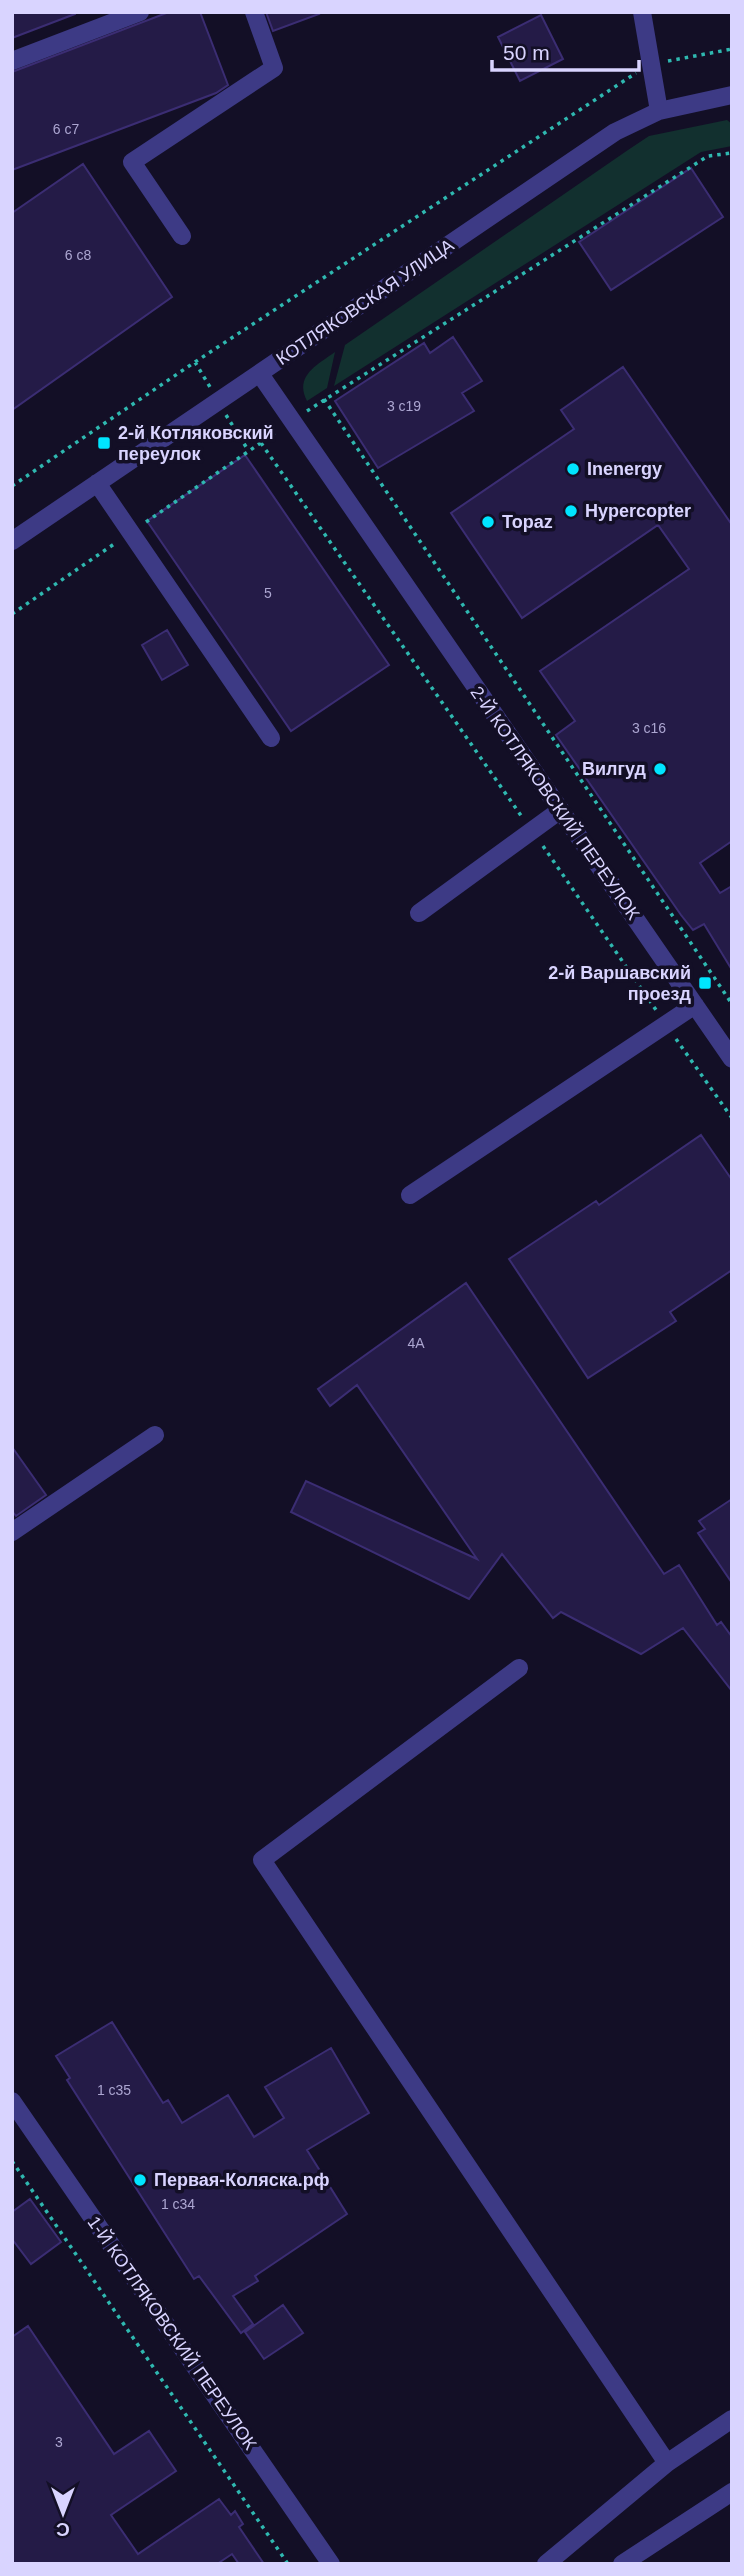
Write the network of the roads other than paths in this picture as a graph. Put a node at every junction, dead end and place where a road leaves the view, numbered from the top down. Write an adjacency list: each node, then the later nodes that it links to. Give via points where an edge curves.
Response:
1 (140, 12): 4 (street)
2 (254, 12): 7 (street, via 274,68 132,162)
3 (642, 12): 6 (street)
4 (12, 61)
5 (732, 95): 6 (street, КОТЛЯКОВСКАЯ УЛИЦА)
6 (659, 111): 8 (street, КОТЛЯКОВСКАЯ УЛИЦА, via 615,132)
7 (182, 236)
8 (260, 374): 9 (street, КОТЛЯКОВСКАЯ УЛИЦА); 12 (street, 2-Й КОТЛЯКОВСКИЙ ПЕРЕУЛОК)
9 (97, 483): 10 (street, КОТЛЯКОВСКАЯ УЛИЦА); 11 (street)
10 (12, 541)
11 (271, 738)
12 (559, 811): 13 (street); 14 (street, 2-Й КОТЛЯКОВСКИЙ ПЕРЕУЛОК)
13 (419, 913)
14 (695, 1005): 15 (street, 2-Й КОТЛЯКОВСКИЙ ПЕРЕУЛОК); 16 (street)
15 (732, 1059)
16 (410, 1195)
17 (155, 1435): 18 (street)
18 (12, 1532)
19 (519, 1668): 22 (street, via 262,1860)
20 (12, 2101): 24 (street, 1-Й КОТЛЯКОВСКИЙ ПЕРЕУЛОК)
21 (732, 2419): 22 (street)
22 (667, 2463): 25 (street)
23 (730, 2497): 26 (street)
24 (331, 2564)
25 (545, 2564)
26 (622, 2564)

